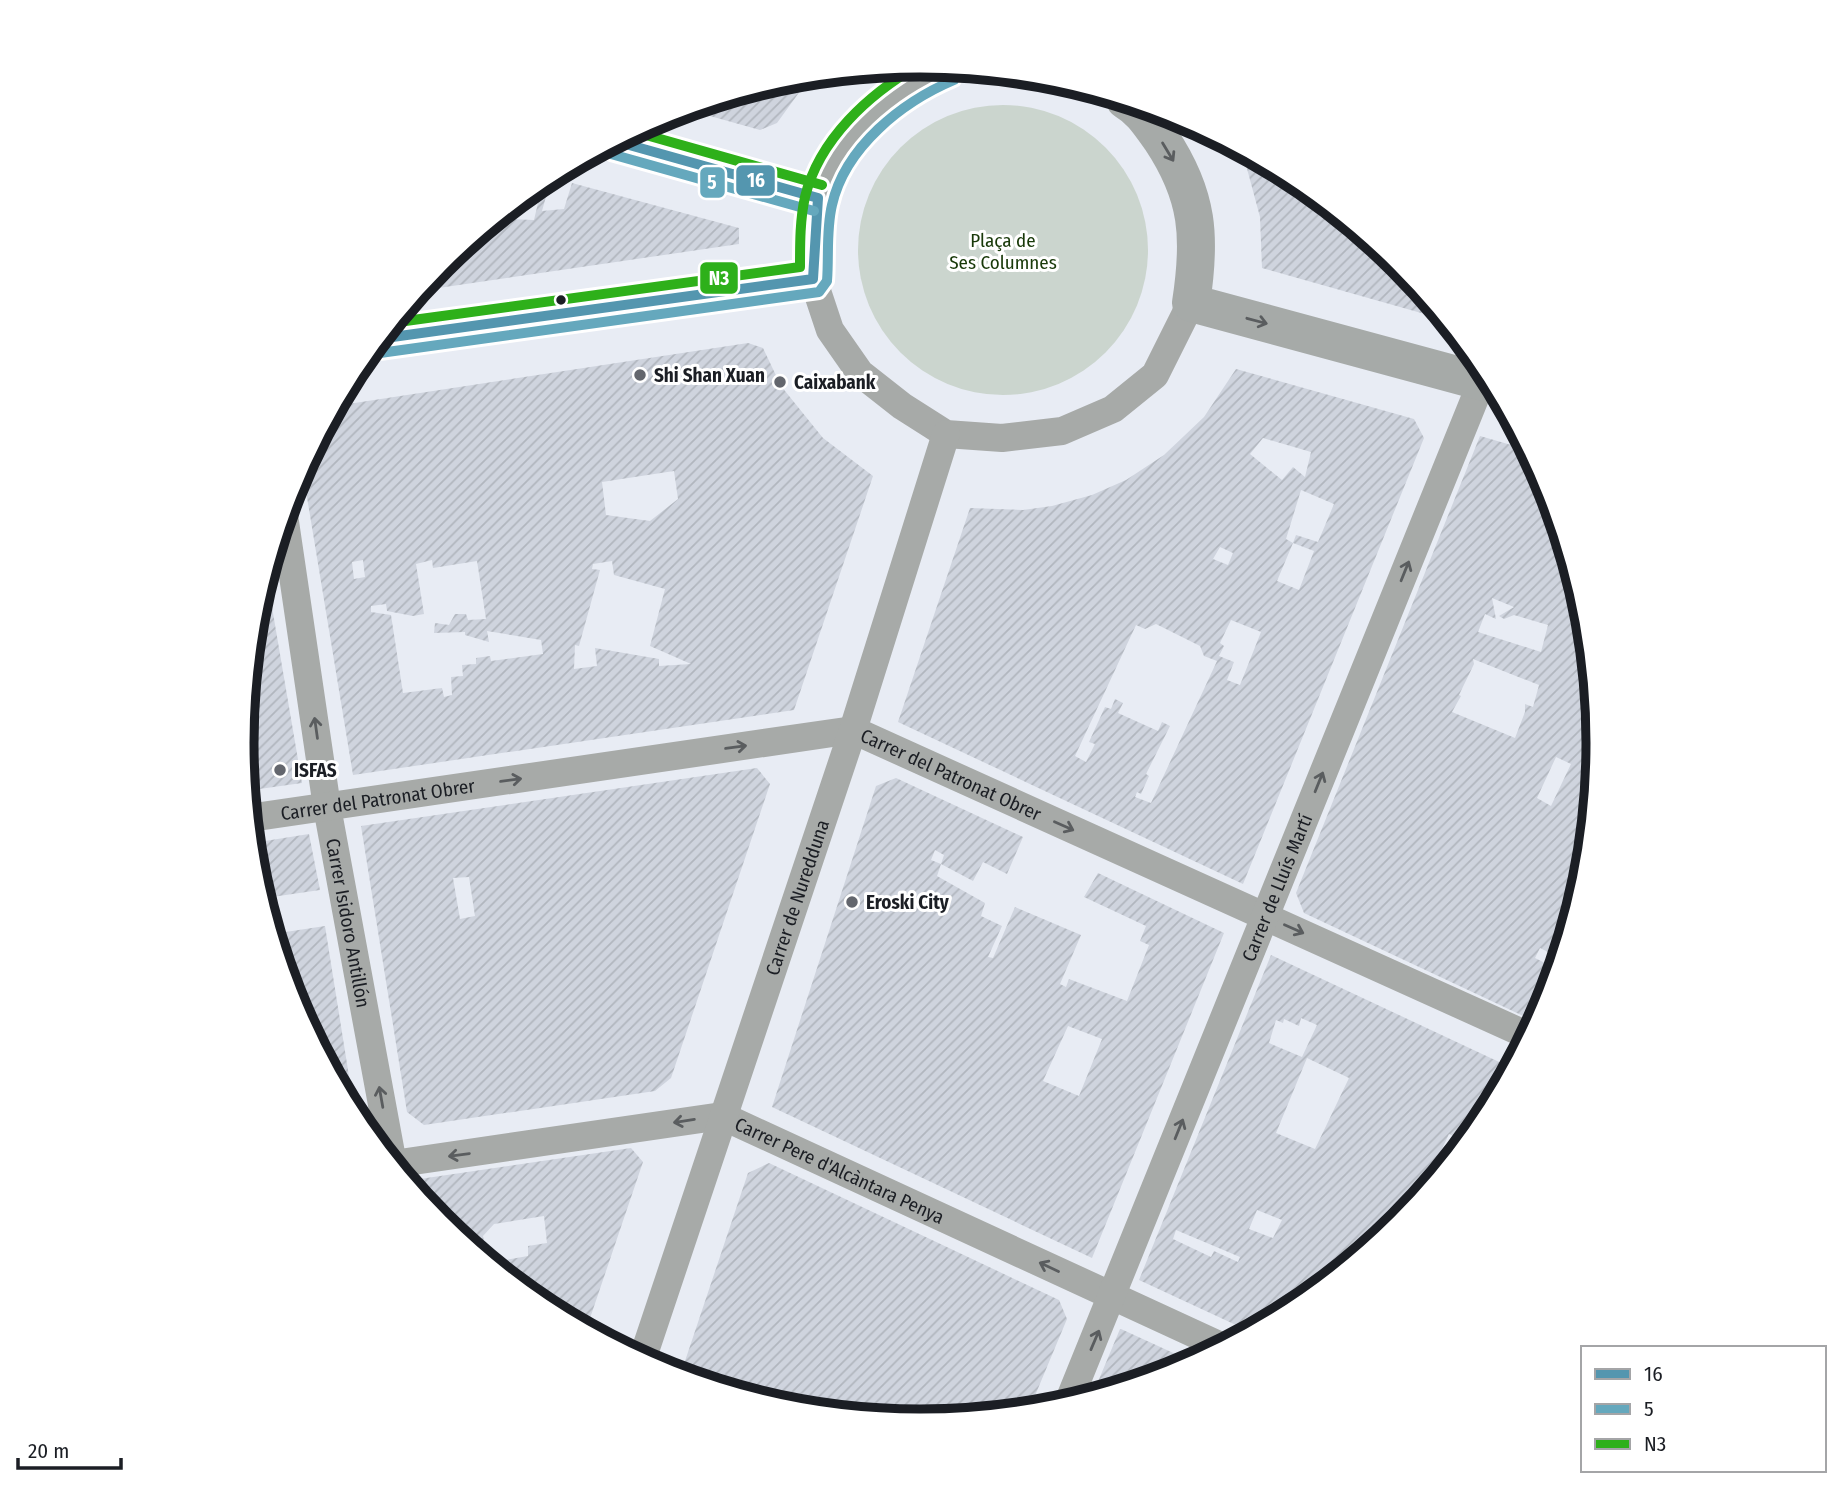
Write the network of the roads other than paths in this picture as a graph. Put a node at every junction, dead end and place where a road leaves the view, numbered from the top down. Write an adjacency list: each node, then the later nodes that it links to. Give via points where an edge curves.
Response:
1 (925, 77): 4 (street, via 872,115 831,164)
2 (1145, 116): 6 (street, one-way to 6, via 1171,155 1194,205 1197,265)
3 (628, 145): 4 (street)
4 (818, 198): 5 (street)
5 (813, 279): 7 (street); 10 (street, via 830,330 860,373)
6 (1191, 303): 8 (street, one-way to 8); 10 (street, via 1155,375 1113,409 1062,431 1002,438)
7 (393, 337)
8 (1476, 376)
9 (1484, 389): 15 (street, Carrer de Lluís Martí, one-way to 9)
10 (946, 433): 12 (street, Carrer de Nuredduna)
11 (287, 536): 13 (street, Carrer Isidoro Antillón, one-way to 11)
12 (853, 730): 13 (street, Carrer del Patronat Obrer, one-way to 12); 15 (street, Carrer del Patronat Obrer, one-way to 15); 17 (street, Carrer de Nuredduna)
13 (327, 807): 14 (street, Carrer del Patronat Obrer); 18 (street, Carrer Isidoro Antillón, one-way to 13)
14 (258, 817)
15 (1264, 916): 16 (street, Carrer del Patronat Obrer, one-way to 16); 20 (street, Carrer de Lluís Martí, one-way to 15)
16 (1520, 1032)
17 (722, 1116): 19 (street, Carrer Pere d'Alcàntara Penya, one-way to 19); 20 (street, Carrer Pere d'Alcàntara Penya, one-way to 17); 22 (street, Carrer de Nuredduna)
18 (389, 1144)
19 (403, 1162)
20 (1113, 1297): 21 (street, Carrer Pere d'Alcàntara Penya); 23 (street, Carrer de Lluís Martí, one-way to 20)
21 (1211, 1342)
22 (646, 1349)
23 (1073, 1390)

